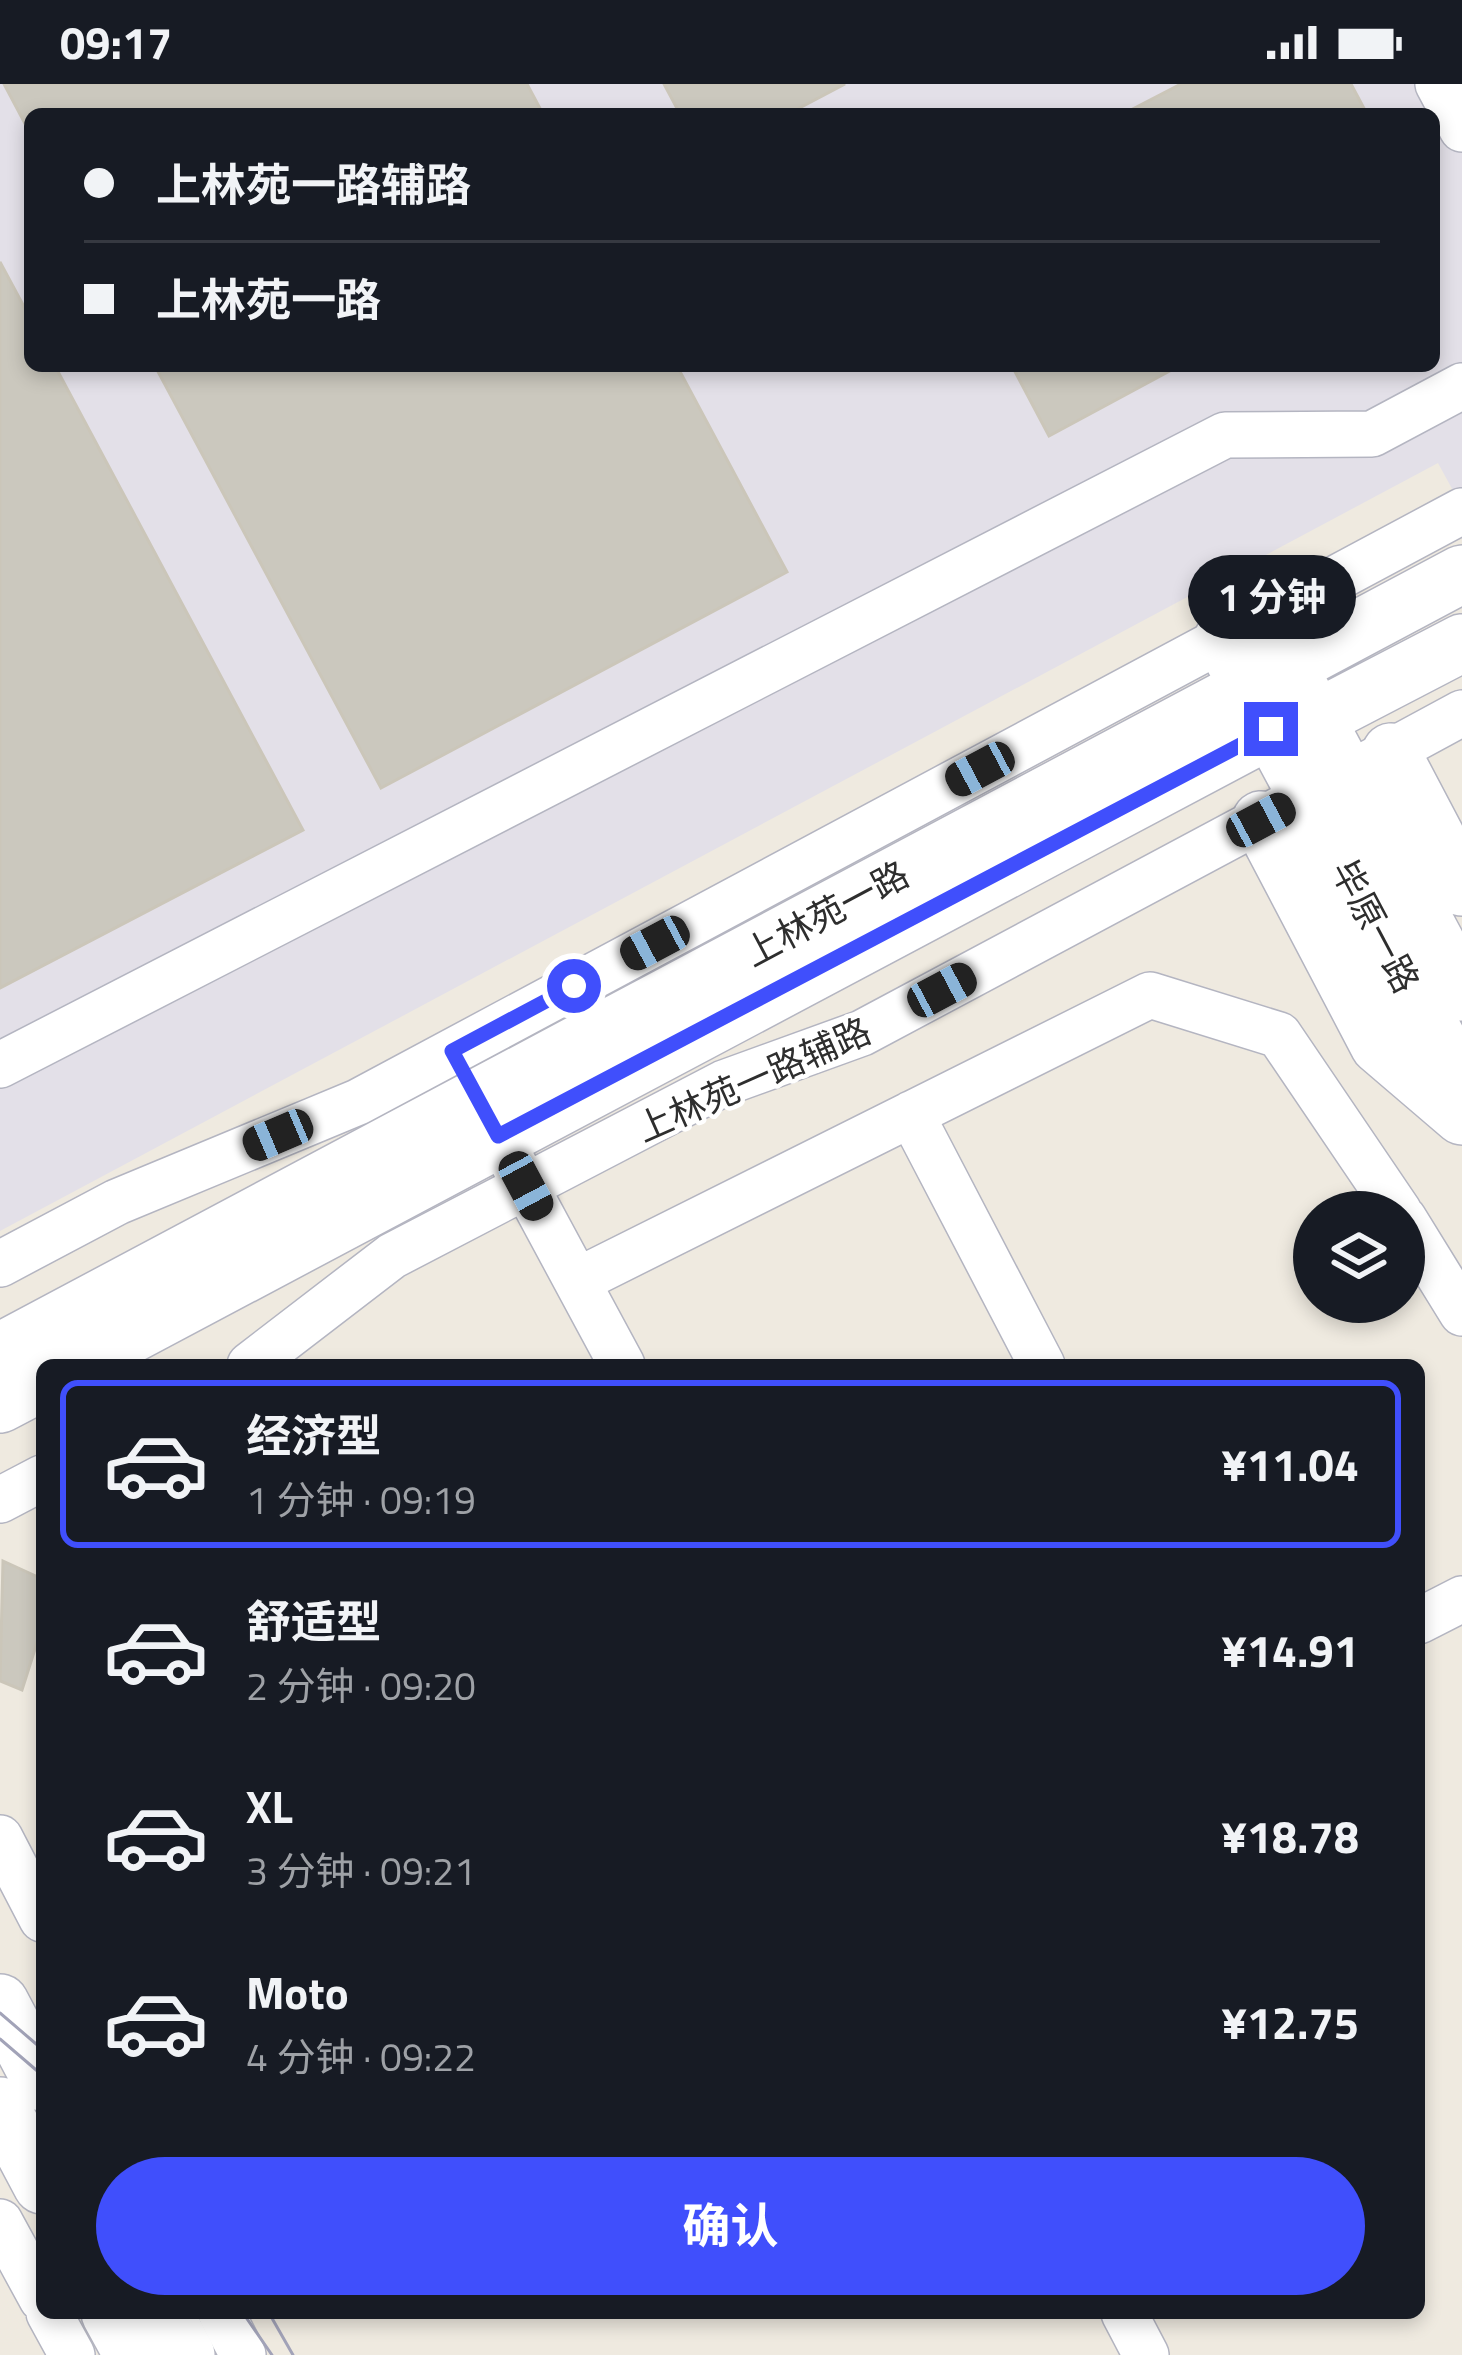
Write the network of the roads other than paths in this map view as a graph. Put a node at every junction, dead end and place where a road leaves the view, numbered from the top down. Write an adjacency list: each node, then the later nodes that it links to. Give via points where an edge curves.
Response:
1 (1438, 84): 2 (street)
2 (1462, 128)
3 (1462, 386): 12 (street, via 1372,434 1225,435)
4 (1462, 511): 7 (street)
5 (1462, 574): 7 (street, 上林苑一路)
6 (1462, 643): 7 (street, 上林苑一路)
7 (1268, 677): 9 (street, 毕原一路); 14 (street, 上林苑一路); 14 (street)
8 (1462, 713): 9 (street, 上林苑一路辅路)
9 (1326, 786): 10 (street); 11 (street, 毕原一路); 13 (street, 毕原一路); 16 (street, via 1379,1045); 17 (street, 上林苑一路辅路, via 862,1033 724,1083)
10 (1462, 887)
11 (1462, 992)
12 (0, 1065)
13 (1462, 1086)
14 (476, 1096): 17 (street); 20 (street, via 358,1102 117,1202); 23 (street, 上林苑一路); 24 (street, 上林苑一路)
15 (911, 1114): 18 (street, via 1150,995 1279,1035); 21 (street); 27 (street)
16 (1462, 1116)
17 (526, 1186): 21 (street); 25 (street, 上林苑一路辅路, via 392,1256)
18 (1386, 1191)
19 (1425, 1253): 22 (street)
20 (0, 1264)
21 (577, 1281): 26 (street)
22 (1462, 1313)
23 (0, 1352)
24 (82, 1359)
25 (258, 1359)
26 (619, 1359)
27 (1039, 1359)
28 (36, 1385): 29 (street)
29 (0, 1404)
30 (36, 1481): 31 (street)
31 (0, 1500)
32 (1462, 1599): 33 (street)
33 (1425, 1618)
34 (0, 1838): 35 (street)
35 (36, 1907)
36 (0, 2003): 37 (street)
37 (36, 2071)
38 (0, 2106): 39 (street)
39 (36, 2174)
40 (0, 2222): 41 (street)
41 (36, 2288)
42 (53, 2319): 47 (street)
43 (113, 2319): 48 (street)
44 (167, 2319): 49 (street)
45 (223, 2319): 50 (street)
46 (1127, 2319): 51 (street)
47 (72, 2355)
48 (133, 2355)
49 (186, 2355)
50 (243, 2355)
51 (1146, 2355)

